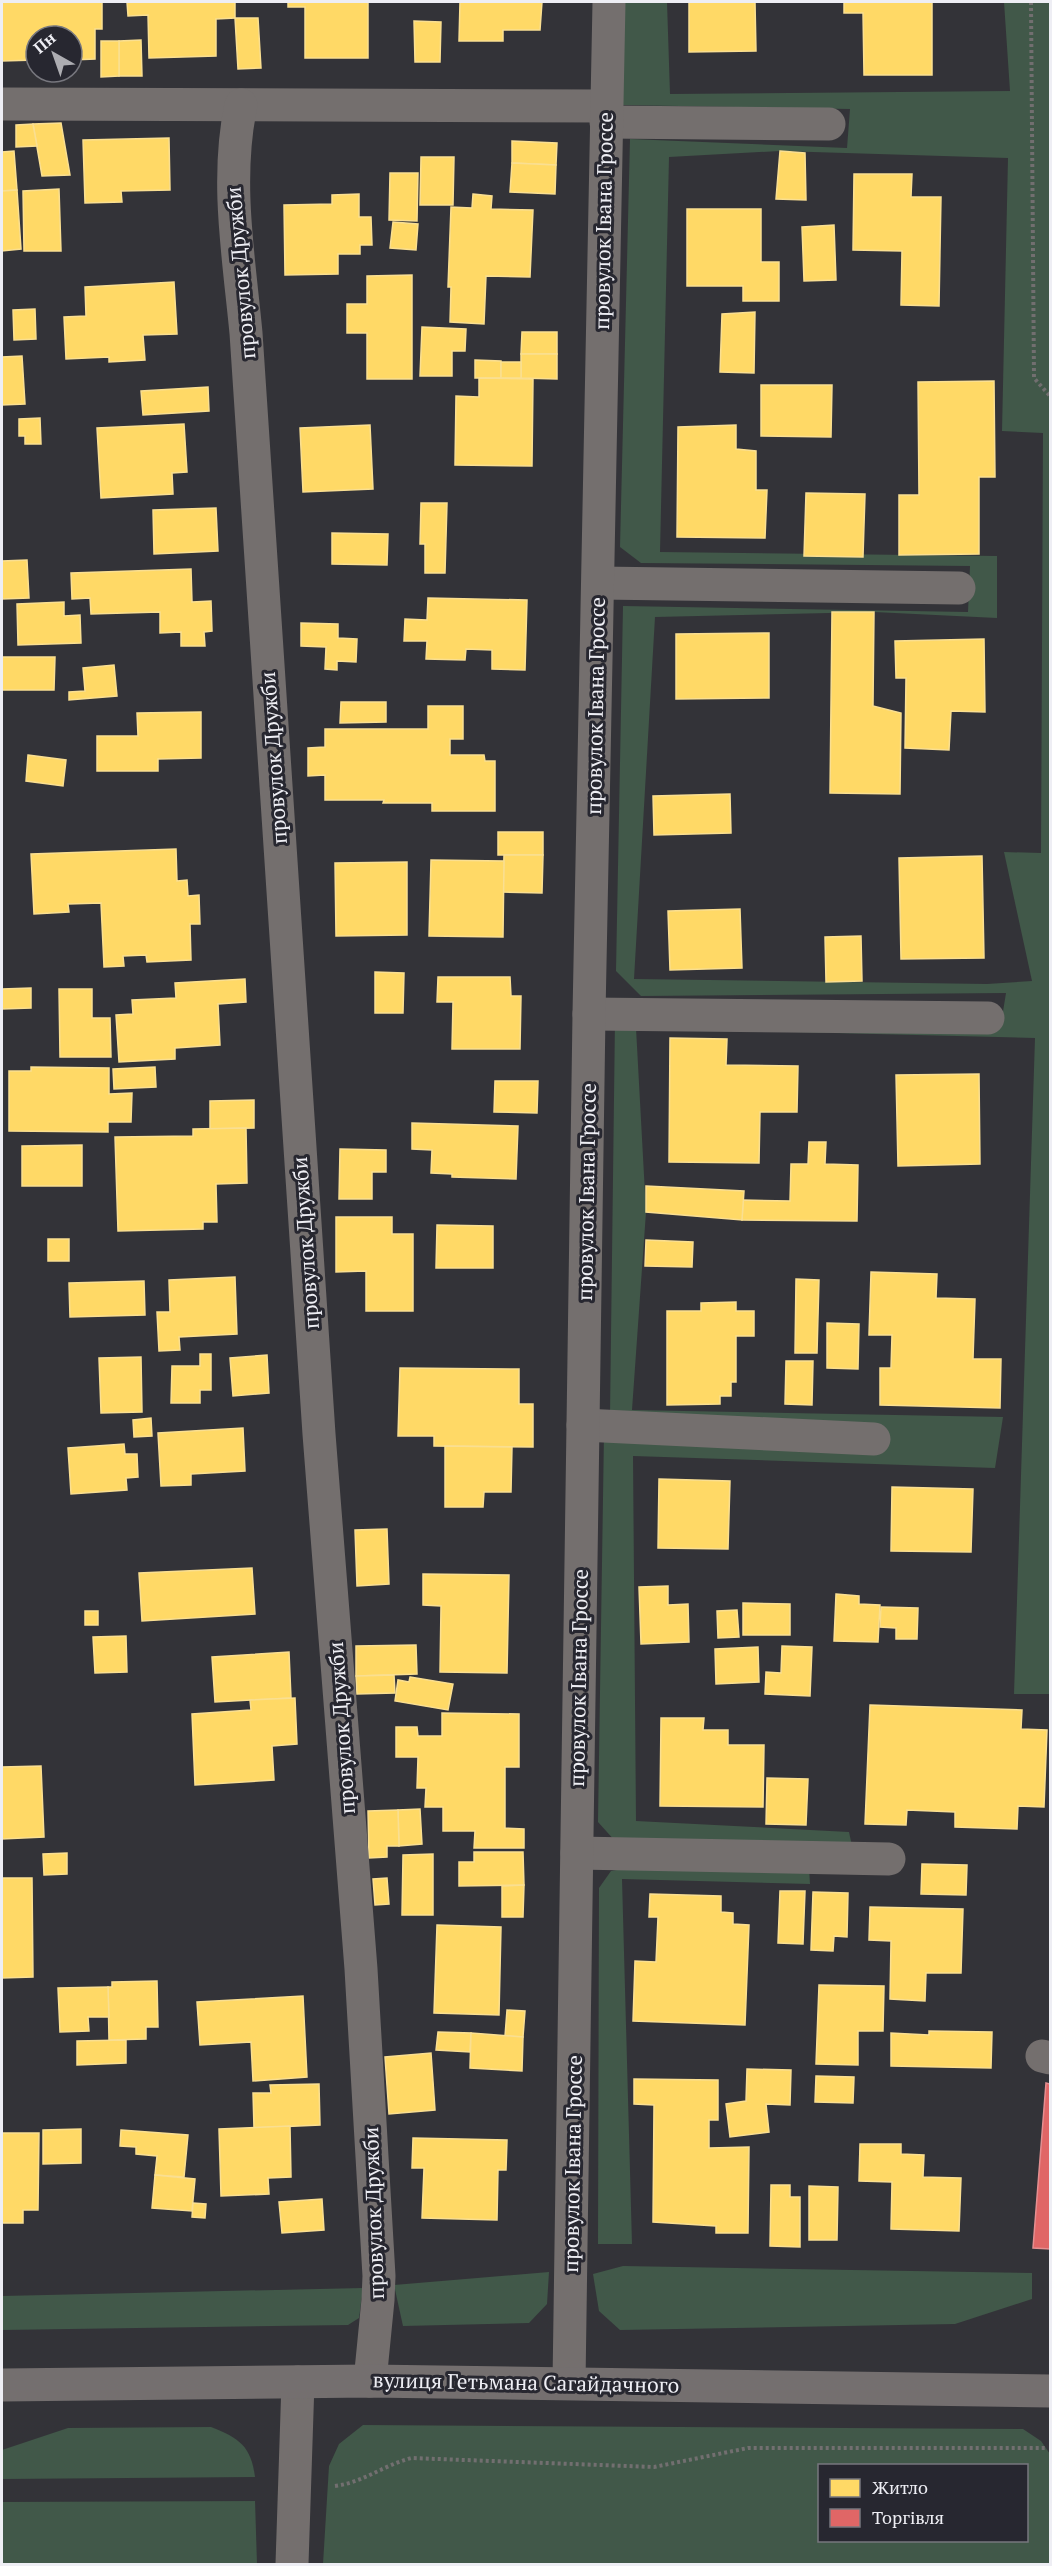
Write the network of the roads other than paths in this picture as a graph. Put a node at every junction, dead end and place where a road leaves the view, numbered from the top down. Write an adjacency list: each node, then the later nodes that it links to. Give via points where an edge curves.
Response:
1 (609, 2): 4 (street, провулок Івана Гроссе)
2 (2, 104): 3 (street)
3 (241, 105): 4 (street); 14 (street, провулок Дружби, via 232,173 378,2252)
4 (606, 114): 5 (street); 6 (street, провулок Івана Гроссе)
5 (829, 124)
6 (599, 583): 7 (street); 8 (street, провулок Івана Гроссе)
7 (959, 588)
8 (589, 1014): 9 (street); 10 (street, провулок Івана Гроссе)
9 (988, 1018)
10 (583, 1425): 11 (street); 12 (street, провулок Івана Гроссе)
11 (874, 1439)
12 (577, 1853): 13 (street); 16 (street, провулок Івана Гроссе)
13 (889, 1859)
14 (370, 2381): 15 (main road, вулиця Гетьмана Сагайдачного); 16 (main road, вулиця Гетьмана Сагайдачного)
15 (298, 2382): 17 (main road, вулиця Гетьмана Сагайдачного); 19 (street)
16 (569, 2383): 18 (main road, вулиця Гетьмана Сагайдачного)
17 (2, 2385)
18 (1050, 2391)
19 (292, 2565)

